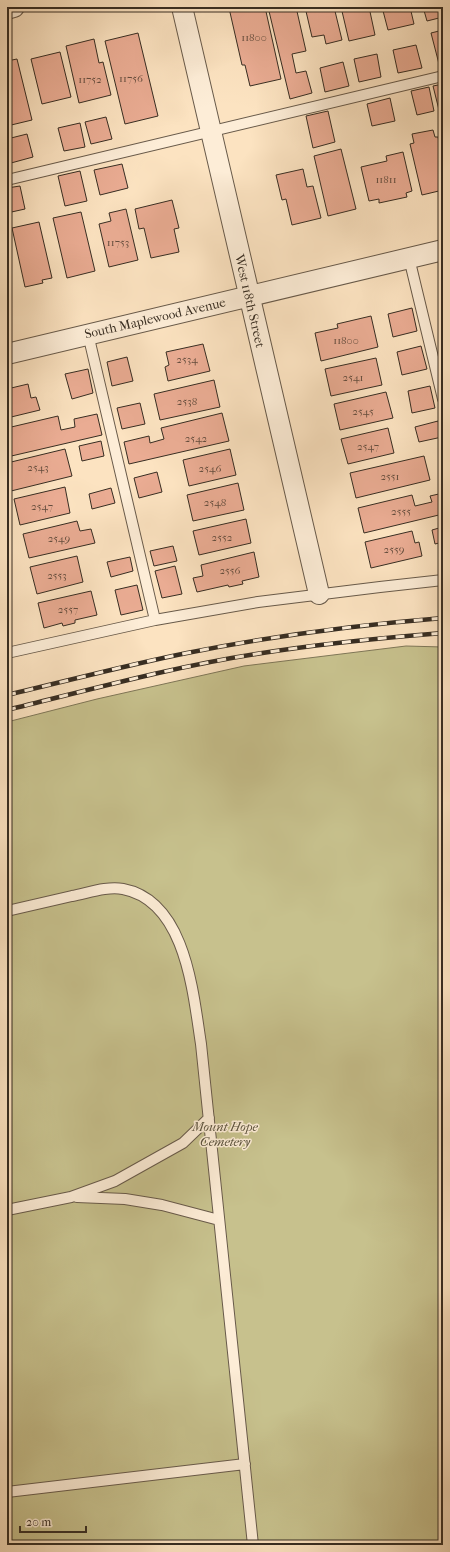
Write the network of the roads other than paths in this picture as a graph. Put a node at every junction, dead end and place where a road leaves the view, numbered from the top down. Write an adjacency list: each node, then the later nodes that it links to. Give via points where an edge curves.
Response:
1 (14, 7): 3 (street)
2 (182, 7): 5 (street, West 118th Street)
3 (7, 9)
4 (443, 76): 5 (lane)
5 (211, 131): 6 (lane); 9 (street, West 118th Street)
6 (7, 180)
7 (443, 250): 8 (street, South Maplewood Avenue)
8 (409, 258): 9 (street, South Maplewood Avenue); 12 (lane)
9 (249, 296): 10 (street, South Maplewood Avenue); 14 (street, West 118th Street)
10 (88, 334): 11 (street, South Maplewood Avenue); 15 (lane)
11 (7, 354)
12 (443, 399)
13 (443, 580): 14 (lane)
14 (319, 594): 15 (lane)
15 (155, 620): 16 (lane)
16 (7, 652)
17 (7, 912): 18 (lane, via 100,890 122,889 144,895 160,910 180,942 194,999)
18 (209, 1118): 19 (lane, via 183,1143 115,1181); 21 (lane)
19 (71, 1197): 20 (lane); 21 (lane, via 125,1199 162,1205)
20 (7, 1210)
21 (219, 1220): 22 (lane)
22 (245, 1464): 23 (lane); 24 (lane)
23 (7, 1492)
24 (253, 1545)

